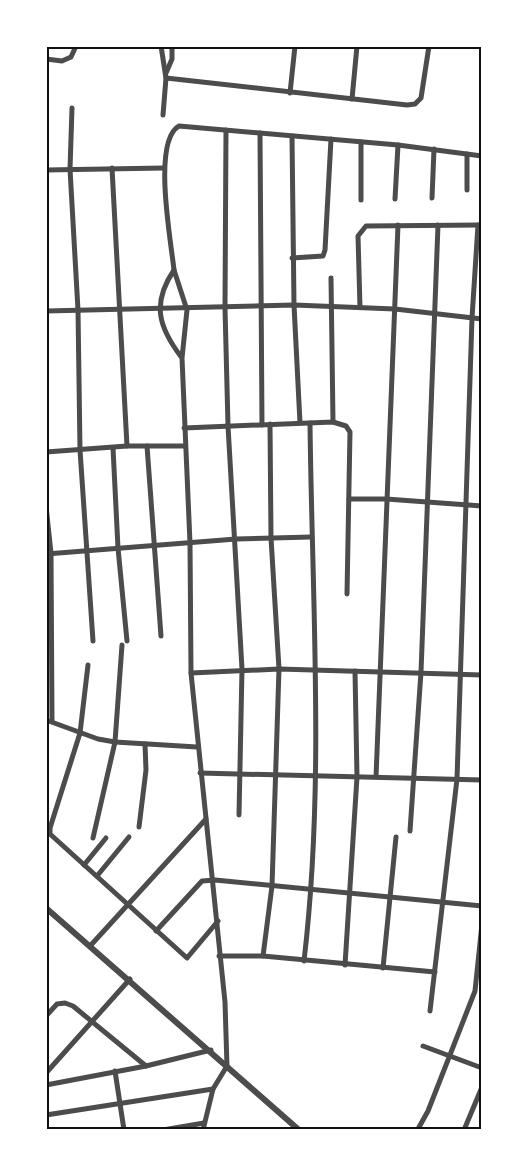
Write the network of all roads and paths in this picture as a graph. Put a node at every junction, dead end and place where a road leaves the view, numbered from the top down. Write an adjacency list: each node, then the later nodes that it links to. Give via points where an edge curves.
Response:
1 (76, 46): 7 (street, via 71,57 62,62)
2 (160, 46): 8 (street)
3 (172, 46): 8 (street)
4 (295, 46): 9 (street)
5 (357, 46): 10 (street)
6 (429, 46): 10 (street, via 424,87 415,104)
7 (46, 59)
8 (166, 75): 9 (street); 12 (street)
9 (290, 93): 10 (street)
10 (351, 99)
11 (72, 108): 25 (street)
12 (163, 115)
13 (226, 130): 14 (street); 23 (street, via 175,128 166,148); 40 (street)
14 (260, 133): 15 (street); 38 (street)
15 (292, 136): 16 (street); 33 (street)
16 (331, 139): 17 (street); 33 (street, via 325,250 318,258)
17 (361, 142): 18 (street); 29 (street)
18 (398, 145): 19 (street); 28 (street)
19 (434, 149): 20 (street); 27 (street)
20 (468, 154): 21 (street); 26 (street)
21 (482, 156)
22 (112, 168): 23 (street); 25 (street); 41 (street)
23 (164, 168): 34 (street)
24 (46, 170): 25 (street)
25 (70, 170): 44 (street)
26 (467, 190)
27 (432, 198)
28 (395, 199)
29 (361, 200)
30 (398, 225): 31 (street); 39 (street, via 366,226 360,230); 43 (street)
31 (438, 225): 32 (street); 47 (street)
32 (480, 225): 48 (street)
33 (292, 258): 36 (street)
34 (174, 270): 42 (street, via 161,293); 45 (street)
35 (331, 278): 37 (street)
36 (294, 305): 37 (street); 38 (street); 52 (street)
37 (331, 306): 39 (street); 51 (street)
38 (261, 307): 40 (street); 55 (street)
39 (360, 307): 43 (street)
40 (225, 308): 45 (street); 56 (street)
41 (120, 309): 42 (street); 44 (street); 58 (street)
42 (160, 309): 45 (street); 50 (street, via 164,333)
43 (395, 309): 47 (street); 65 (street)
44 (78, 310): 46 (street); 62 (street)
45 (187, 310): 50 (street)
46 (46, 311)
47 (434, 314): 48 (street); 66 (street)
48 (472, 318): 49 (street); 67 (street)
49 (482, 320)
50 (182, 358): 57 (street)
51 (333, 422): 53 (street); 64 (street, via 346,426 350,432)
52 (300, 423): 53 (street); 54 (street)
53 (310, 423): 70 (street)
54 (270, 424): 55 (street); 71 (street)
55 (262, 425): 56 (street)
56 (228, 426): 57 (street); 72 (street)
57 (184, 428): 60 (street)
58 (127, 446): 59 (street); 61 (street)
59 (147, 446): 60 (street); 74 (street)
60 (184, 446): 73 (street)
61 (113, 448): 62 (street); 75 (street)
62 (80, 450): 63 (street); 76 (street)
63 (46, 452)
64 (349, 499): 65 (street); 78 (street)
65 (386, 499): 66 (street); 86 (street)
66 (425, 501): 67 (street); 87 (street)
67 (465, 504): 69 (street); 89 (street)
68 (46, 506): 77 (street)
69 (482, 506)
70 (311, 537): 71 (street); 84 (street)
71 (271, 538): 72 (street); 83 (street)
72 (236, 539): 73 (street); 82 (street)
73 (190, 543): 74 (street); 88 (street)
74 (155, 545): 75 (street); 79 (street)
75 (118, 548): 76 (street); 93 (street, via 124,643)
76 (87, 551): 77 (street); 80 (street)
77 (49, 553): 91 (street)
78 (347, 594)
79 (161, 636)
80 (93, 641)
81 (88, 665): 92 (street)
82 (242, 669): 83 (street); 88 (street); 97 (street)
83 (279, 669): 84 (street); 98 (street)
84 (315, 670): 85 (street); 99 (street)
85 (355, 671): 86 (street); 100 (street)
86 (379, 672): 87 (street); 101 (street)
87 (421, 672): 89 (street); 102 (street)
88 (191, 673): 95 (street)
89 (460, 674): 90 (street); 103 (street)
90 (482, 675)
91 (49, 721): 92 (street)
92 (80, 733): 93 (street); 113 (street, via 50,834)
93 (115, 742): 94 (street); 111 (street)
94 (145, 744): 95 (street); 107 (street)
95 (197, 747): 96 (street)
96 (200, 773): 97 (street); 106 (street)
97 (240, 774): 98 (street); 105 (street)
98 (276, 775): 99 (street); 116 (street)
99 (314, 776): 100 (street); 117 (street)
100 (357, 777): 101 (street); 118 (street)
101 (376, 777): 102 (street)
102 (414, 778): 103 (street); 108 (street)
103 (457, 779): 104 (street); 120 (street)
104 (482, 780)
105 (239, 815)
106 (206, 819): 115 (street); 121 (street)
107 (139, 827)
108 (410, 831)
109 (129, 837): 114 (street)
110 (396, 837): 119 (street)
111 (93, 838)
112 (106, 838): 113 (street)
113 (84, 865): 114 (street)
114 (97, 876): 121 (street)
115 (215, 880): 116 (street); 124 (street); 126 (street, via 202,881)
116 (272, 886): 117 (street); 129 (street)
117 (313, 890): 118 (street); 130 (street)
118 (350, 893): 119 (street); 131 (street)
119 (389, 897): 120 (street); 132 (street)
120 (443, 902): 122 (street); 133 (street)
121 (126, 904): 126 (street); 127 (street)
122 (482, 906)
123 (46, 908): 127 (street)
124 (218, 921): 126 (street, via 187,958); 128 (street)
125 (482, 924): 140 (street, via 476,991)
126 (156, 931)
127 (91, 945): 134 (street)
128 (219, 956): 129 (street); 141 (street)
129 (263, 956): 130 (street)
130 (304, 961): 131 (street)
131 (345, 965): 132 (street)
132 (383, 968): 133 (street)
133 (435, 972): 135 (street)
134 (130, 979): 137 (street); 139 (street)
135 (430, 1011)
136 (46, 1016): 137 (street, via 57,1004 65,1003)
137 (91, 1022): 142 (street); 145 (street)
138 (423, 1046): 140 (street)
139 (211, 1050): 141 (street); 142 (street)
140 (451, 1057): 143 (street); 152 (street)
141 (227, 1065): 148 (street); 155 (street)
142 (146, 1066): 144 (street)
143 (482, 1068)
144 (116, 1071): 146 (street); 149 (street)
145 (46, 1073)
146 (46, 1084)
147 (482, 1087): 156 (street)
148 (213, 1089): 149 (street); 151 (street)
149 (120, 1103): 150 (street); 153 (street)
150 (46, 1115)
151 (203, 1126): 154 (street)
152 (418, 1129)
153 (124, 1130)
154 (163, 1130)
155 (299, 1130)
156 (465, 1130)

